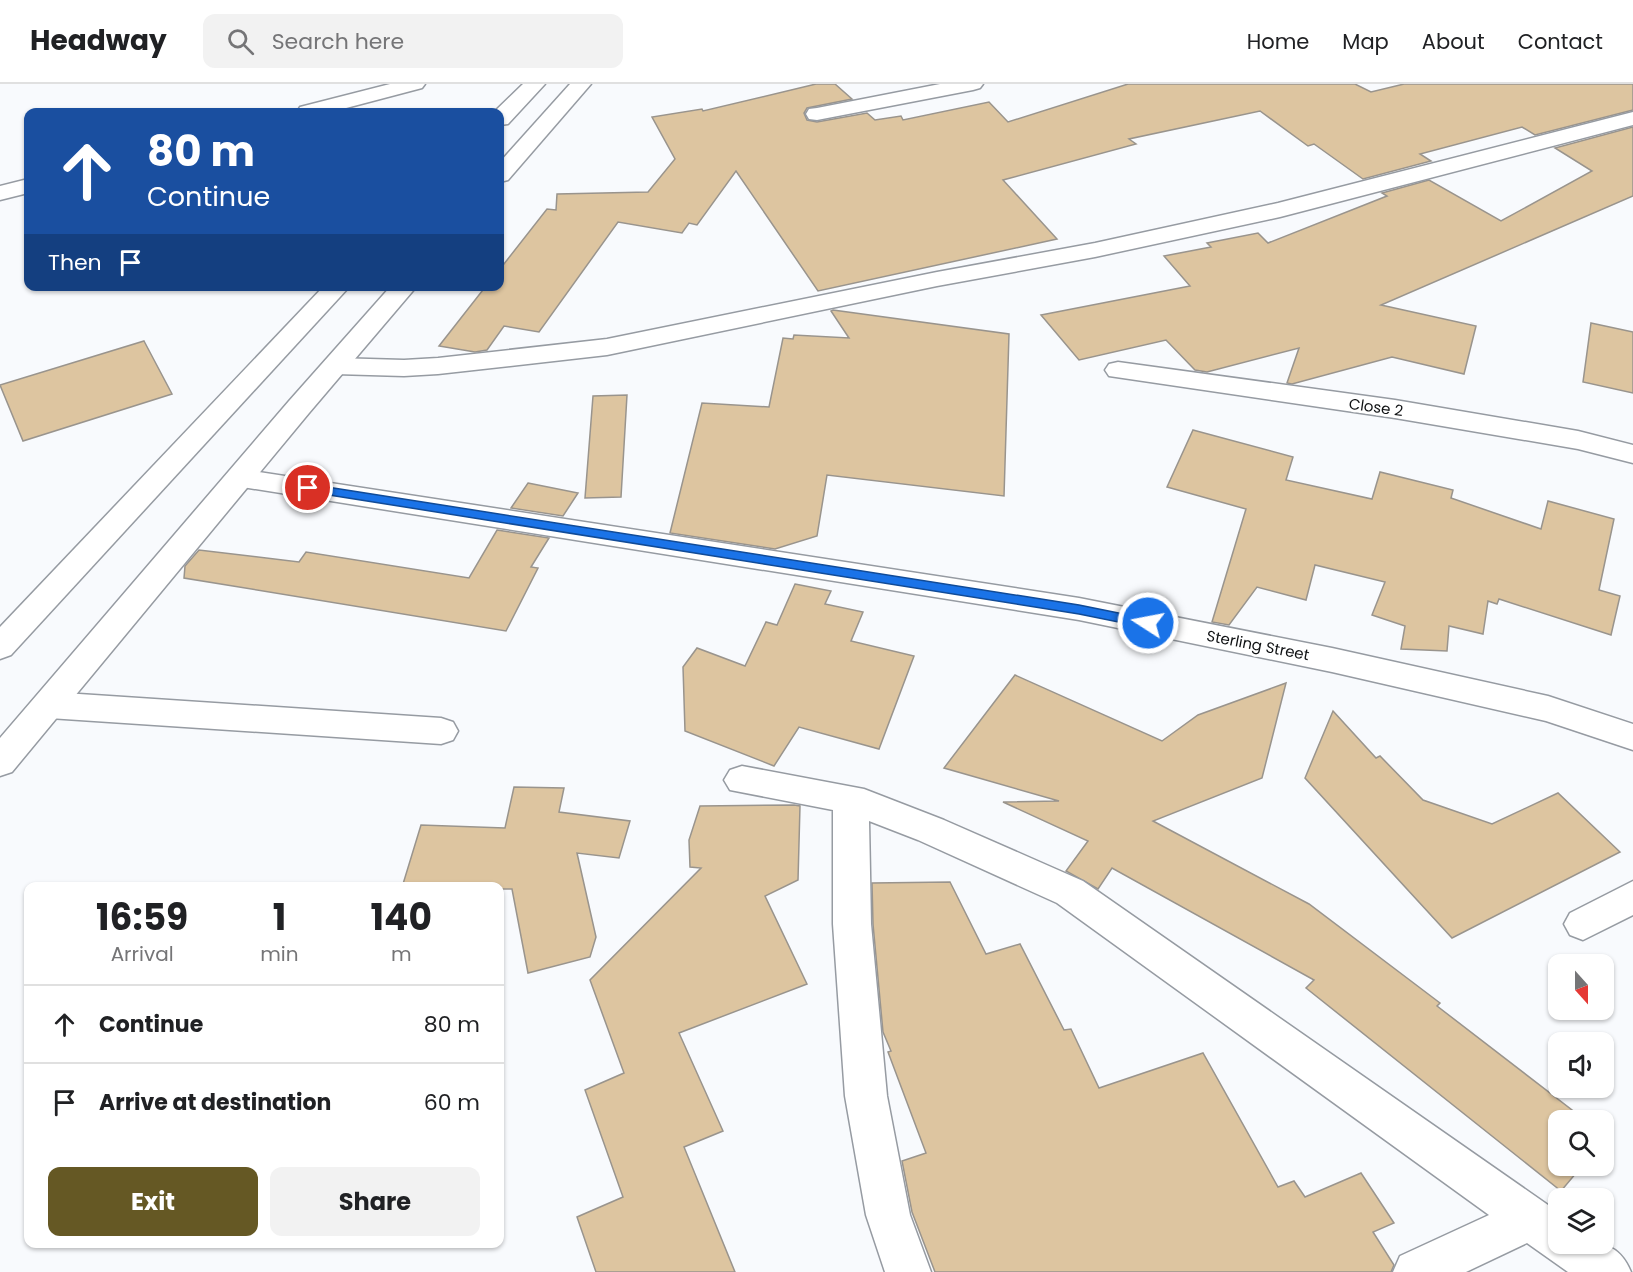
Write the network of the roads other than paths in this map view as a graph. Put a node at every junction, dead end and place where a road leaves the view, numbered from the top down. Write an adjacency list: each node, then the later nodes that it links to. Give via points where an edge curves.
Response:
1 (415, 84): 5 (street)
2 (535, 84): 7 (street)
3 (581, 84): 9 (street)
4 (973, 84): 6 (street)
5 (323, 108)
6 (817, 114)
7 (504, 115)
8 (1633, 118): 14 (street, via 1280,210 607,346 438,366)
9 (504, 171)
10 (24, 187): 11 (street)
11 (0, 193)
12 (333, 291): 18 (street)
13 (401, 291): 14 (street)
14 (335, 366): 17 (street)
15 (1118, 370): 16 (street, Close 2, via 1395,409 1578,440)
16 (1633, 454)
17 (240, 478): 19 (street); 21 (street, Sterling Street, via 1079,609 1548,709)
18 (0, 647)
19 (48, 705): 20 (street); 22 (street)
20 (441, 731)
21 (1633, 737)
22 (0, 762)
23 (742, 780): 24 (street)
24 (851, 799): 27 (street, via 1070,892); 29 (street, via 852,924 866,1096 888,1215)
25 (1633, 897): 26 (street)
26 (1583, 924)
27 (1544, 1229): 30 (street)
28 (1581, 1254): 31 (street)
29 (908, 1272)
30 (1416, 1272)
31 (1608, 1272)

